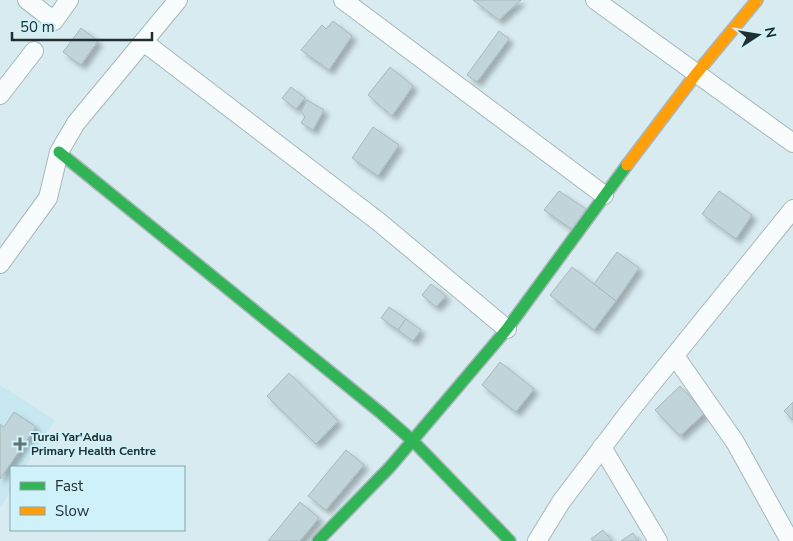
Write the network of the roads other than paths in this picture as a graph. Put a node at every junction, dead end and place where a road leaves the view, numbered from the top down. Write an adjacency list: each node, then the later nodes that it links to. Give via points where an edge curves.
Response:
1 (27, 0): 2 (street, via 54,21)
2 (69, 0)
3 (178, 0): 7 (street)
4 (343, 0): 13 (street)
5 (595, 0): 9 (street)
6 (756, 0): 9 (street)
7 (145, 43): 12 (street, via 92,102); 16 (street, via 379,222)
8 (34, 51): 10 (street)
9 (696, 74): 11 (street); 13 (street)
10 (0, 95)
11 (793, 143)
12 (59, 152): 15 (street, via 48,198); 18 (street)
13 (604, 195): 16 (street)
14 (793, 209): 17 (street)
15 (0, 264)
16 (508, 329): 18 (street)
17 (675, 356): 19 (street); 24 (street, via 736,442)
18 (413, 441): 20 (street); 21 (street)
19 (602, 448): 22 (street, via 561,502); 23 (street)
20 (318, 541)
21 (510, 541)
22 (537, 541)
23 (658, 541)
24 (790, 541)

